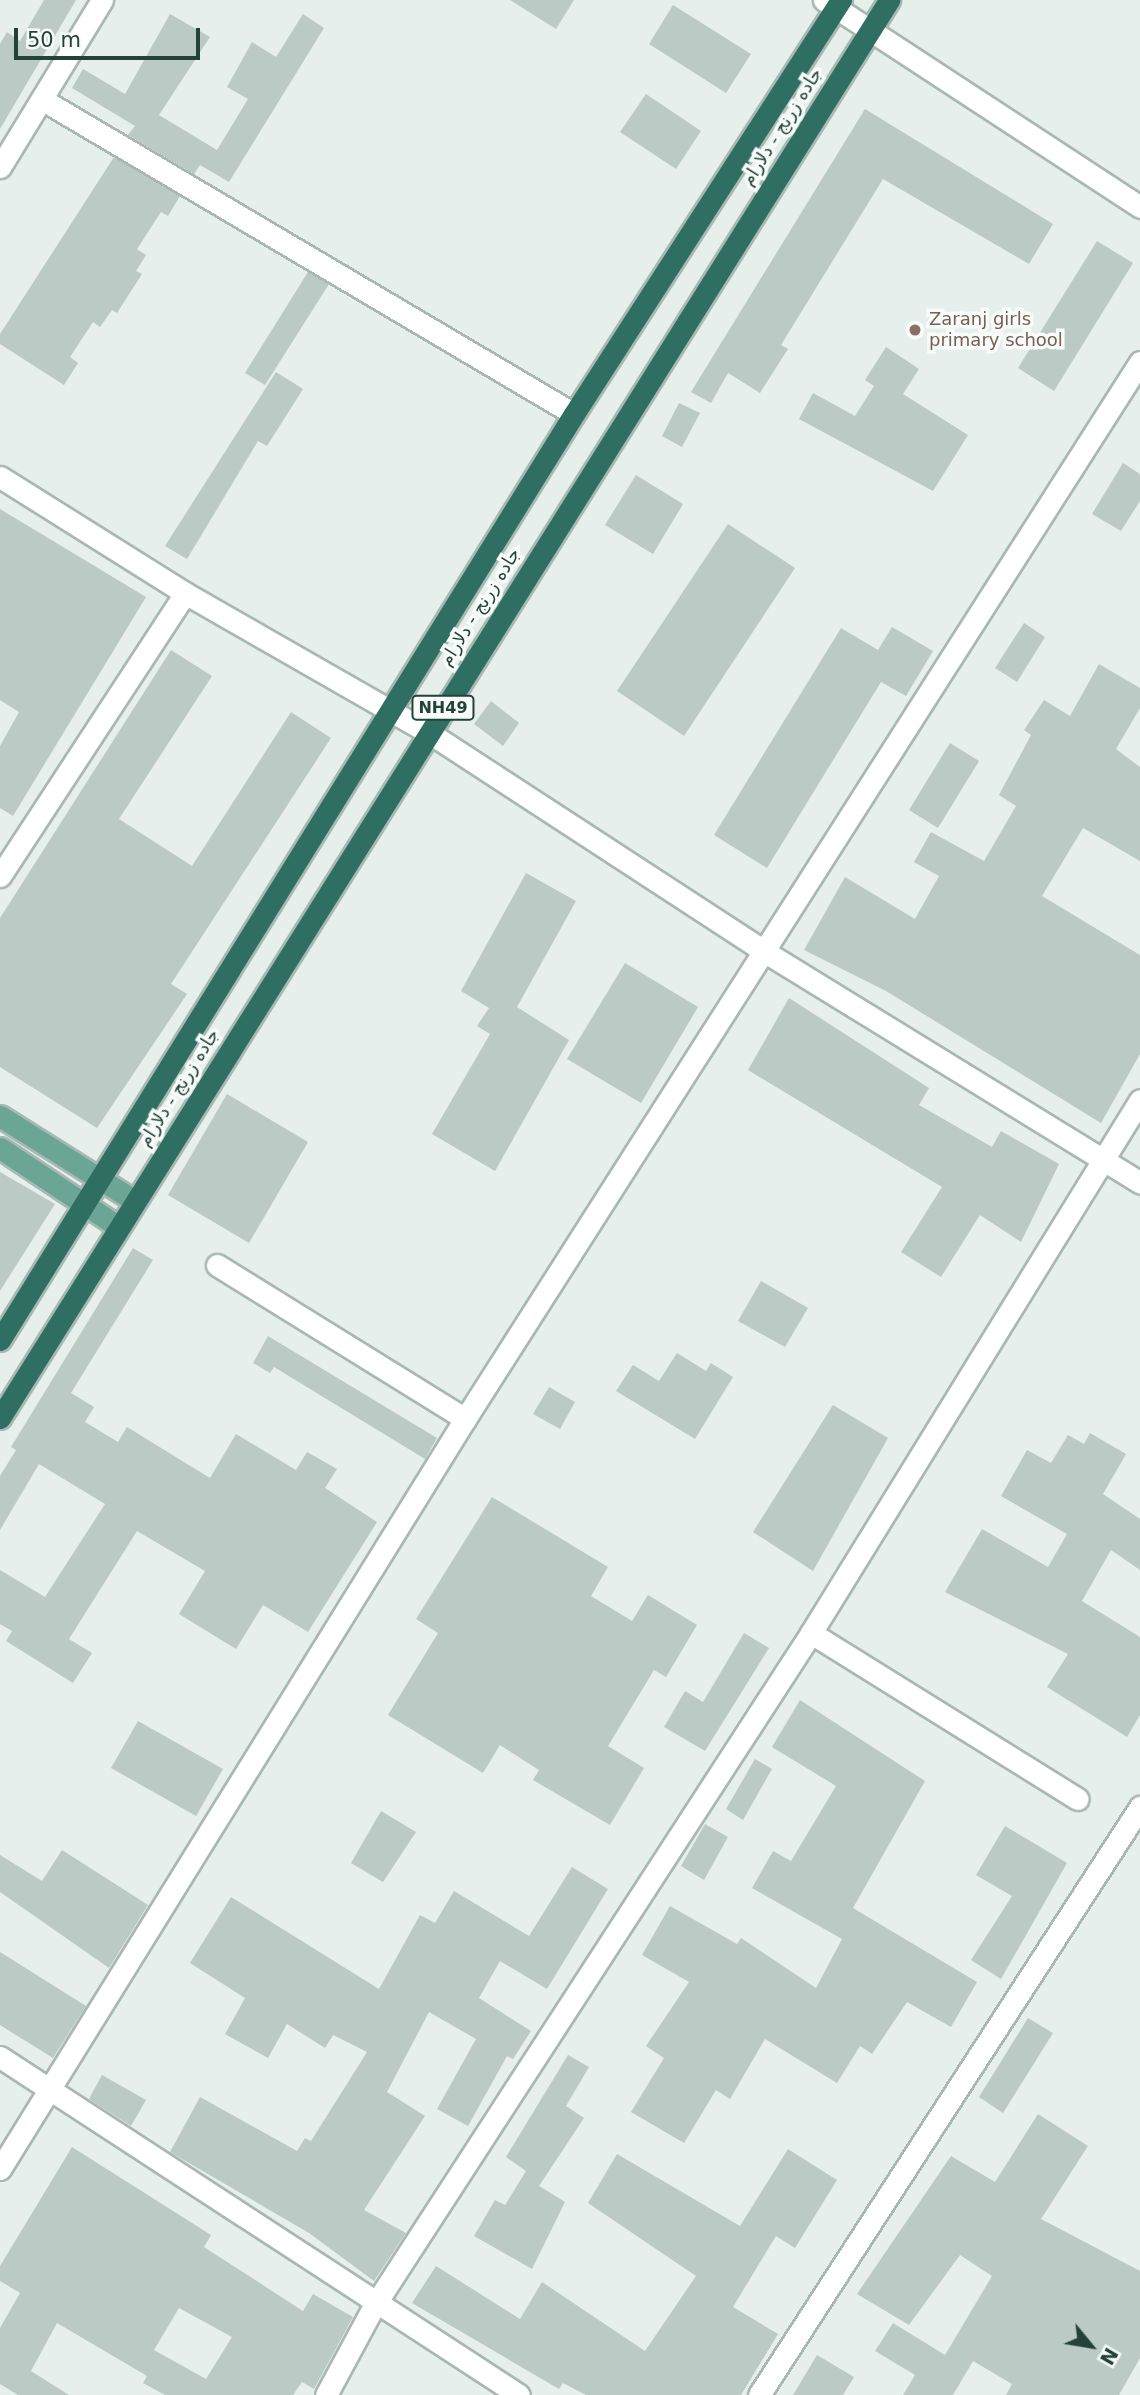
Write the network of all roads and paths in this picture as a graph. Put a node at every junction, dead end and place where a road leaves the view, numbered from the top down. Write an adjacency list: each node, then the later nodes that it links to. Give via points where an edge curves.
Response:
1 (102, 0): 5 (street)
2 (889, 0): 4 (highway, جاده زرنج - دلارام / NH49)
3 (834, 3): 4 (street); 9 (highway, جاده زرنج - دلارام / NH49)
4 (870, 30): 7 (street); 13 (highway, جاده زرنج - دلارام / NH49)
5 (43, 100): 6 (street); 9 (street)
6 (0, 167)
7 (1140, 207)
8 (1140, 362): 15 (street)
9 (574, 414): 12 (highway, جاده زرنج - دلارام / NH49)
10 (0, 477): 11 (street)
11 (185, 593): 12 (street); 14 (street)
12 (391, 709): 13 (street); 20 (highway, جاده زرنج - دلارام / NH49)
13 (428, 732): 15 (street); 22 (highway, جاده زرنج - دلارام / NH49)
14 (0, 876)
15 (762, 950): 19 (street); 28 (street)
16 (1140, 1100): 19 (street)
17 (0, 1116): 20 (main road)
18 (0, 1148): 23 (main road)
19 (1103, 1160): 21 (street); 29 (street)
20 (99, 1182): 22 (main road); 23 (highway, جاده زرنج - دلارام / NH49)
21 (1140, 1183)
22 (135, 1201): 24 (highway, جاده زرنج - دلارام / NH49)
23 (84, 1206): 24 (main road); 26 (highway, جاده زرنج - دلارام / NH49)
24 (119, 1227): 27 (highway, جاده زرنج - دلارام / NH49)
25 (218, 1265): 28 (street)
26 (0, 1340)
27 (0, 1418)
28 (465, 1419): 34 (street)
29 (811, 1633): 30 (street); 36 (street)
30 (1078, 1799)
31 (1140, 1807): 32 (street)
32 (1132, 1840): 39 (street)
33 (0, 2057): 34 (street)
34 (51, 2089): 35 (street); 36 (street)
35 (0, 2169)
36 (374, 2306): 37 (street); 38 (street)
37 (326, 2395)
38 (519, 2395)
39 (759, 2395)

